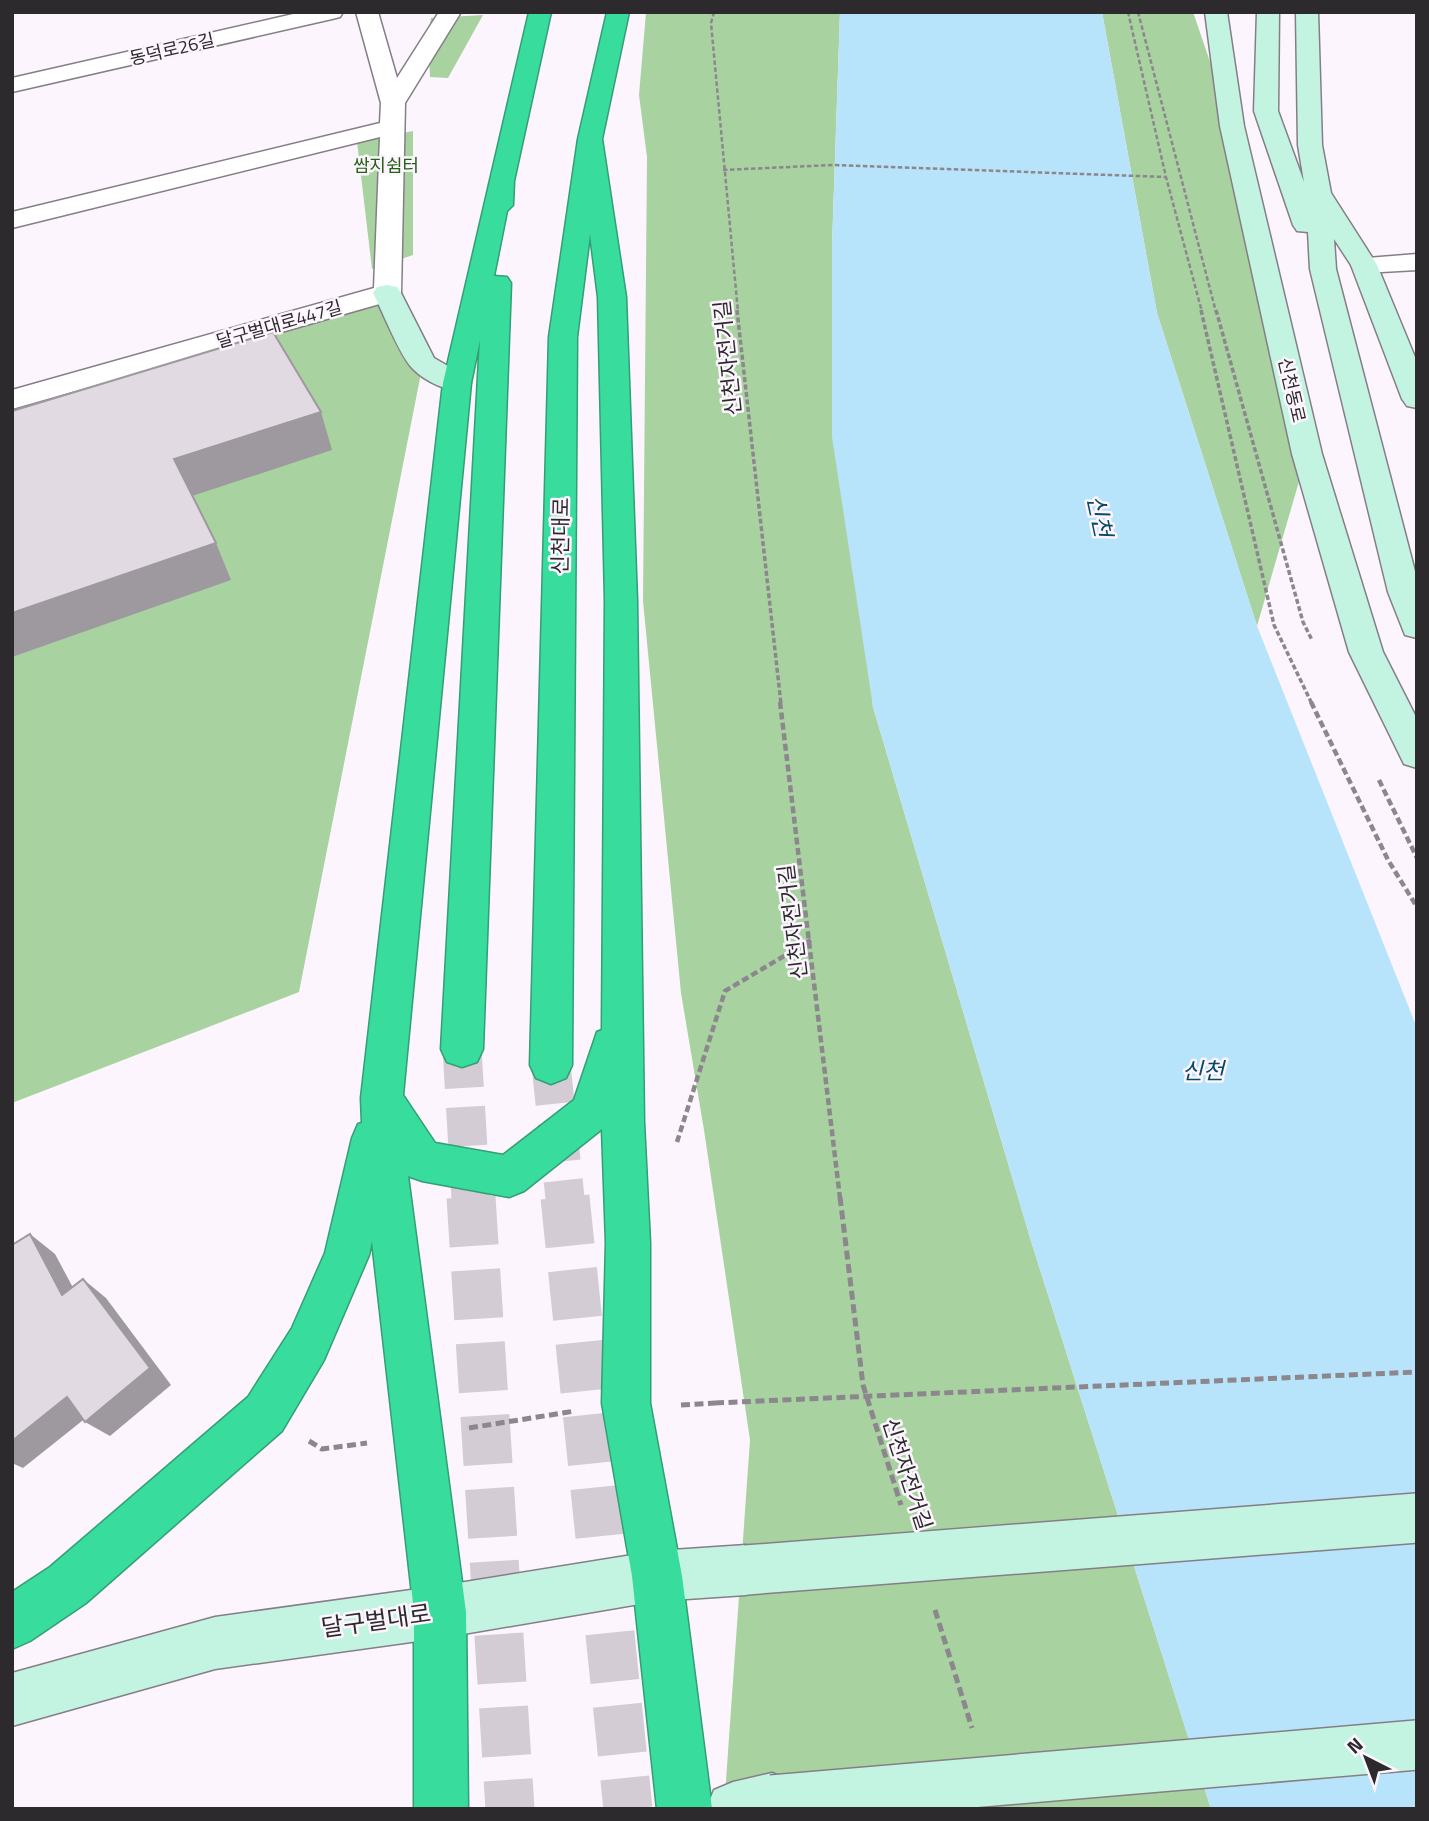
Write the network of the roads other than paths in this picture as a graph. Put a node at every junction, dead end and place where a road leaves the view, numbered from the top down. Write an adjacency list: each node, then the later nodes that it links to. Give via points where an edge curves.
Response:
1 (332, 12): 9 (street, 동덕로26길)
2 (367, 12): 10 (street)
3 (450, 12): 10 (street)
4 (540, 12): 12 (highway)
5 (618, 12): 11 (highway, 신천대로)
6 (1216, 12): 23 (main road, 신천동로, via 1232,126 1307,454 1366,652)
7 (1268, 12): 17 (main road, via 1266,111)
8 (1307, 12): 13 (main road, via 1310,145)
9 (12, 85)
10 (393, 115): 14 (street); 18 (street)
11 (590, 139): 24 (highway, via 612,297 621,600); 26 (highway, 신천대로, via 563,337)
12 (501, 181): 19 (highway); 25 (highway)
13 (1318, 193): 16 (main road); 17 (main road)
14 (12, 220)
15 (1417, 262): 16 (street)
16 (1364, 265): 20 (main road)
17 (1323, 270): 22 (main road, via 1382,510)
18 (387, 293): 19 (main road, via 423,363); 21 (street, 달구벌대로447길)
19 (457, 383): 27 (highway)
20 (1417, 399)
21 (12, 400)
22 (1417, 626)
23 (1417, 754)
24 (623, 1001): 27 (highway, via 591,1112 509,1177 422,1161); 29 (highway, via 626,1403)
25 (461, 1049)
26 (551, 1065)
27 (382, 1098): 30 (highway, via 384,1155); 31 (highway, via 347,1255 308,1344 265,1414 68,1585)
28 (1417, 1518): 29 (main road, 달구벌대로, bridge)
29 (657, 1576): 30 (main road, 달구벌대로); 36 (highway)
30 (440, 1612): 32 (main road, 달구벌대로, via 215,1643); 35 (highway)
31 (12, 1623)
32 (12, 1700)
33 (1417, 1745): 34 (main road, bridge)
34 (752, 1805)
35 (441, 1809)
36 (685, 1809)

